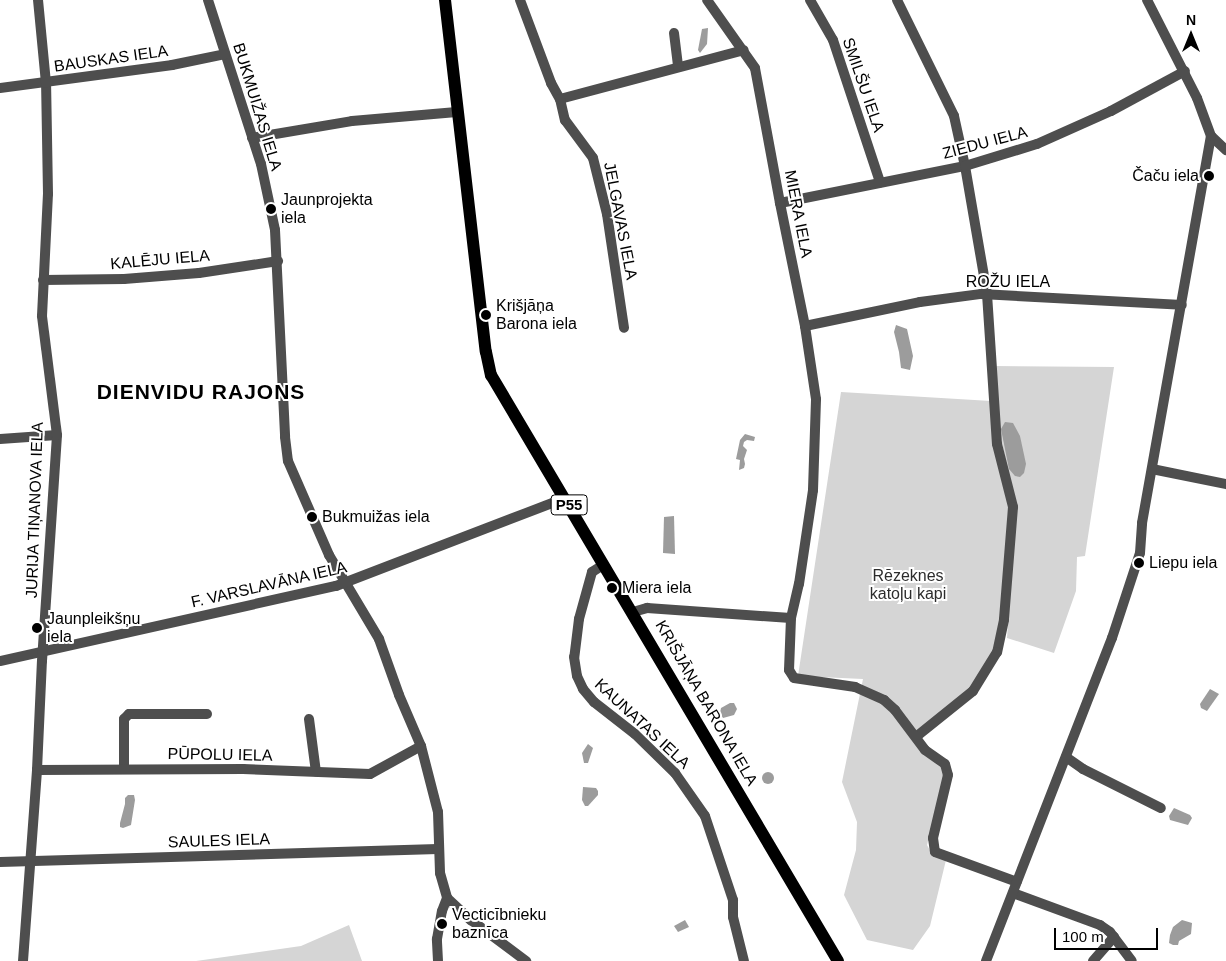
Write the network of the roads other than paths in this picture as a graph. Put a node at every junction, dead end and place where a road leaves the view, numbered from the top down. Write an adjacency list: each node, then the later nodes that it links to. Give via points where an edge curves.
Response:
1 (38, 0): 14 (street, JURIJA TIŅANOVA IELA)
2 (208, 0): 11 (street, BUKMUIŽAS IELA)
3 (445, 0): 17 (main road, KRIŠJĀŅA BARONA IELA / P55)
4 (520, 0): 16 (street, JELGAVAS IELA)
5 (707, 0): 10 (street, MIERA IELA)
6 (810, 0): 22 (street, SMILŠU IELA, via 833,40)
7 (897, 0): 21 (street, via 954,116)
8 (1147, 0): 13 (street)
9 (674, 33): 12 (street)
10 (744, 50): 12 (street); 23 (street, MIERA IELA, via 755,68)
11 (225, 54): 14 (street, BAUSKAS IELA); 19 (street, BUKMUIŽAS IELA)
12 (678, 67): 16 (street)
13 (1185, 71): 18 (street); 21 (street, ZIEDU IELA, via 1111,111 1038,144)
14 (46, 83): 15 (street, BAUSKAS IELA); 25 (street, JURIJA TIŅANOVA IELA, via 48,194)
15 (0, 88)
16 (560, 99): 29 (street, JELGAVAS IELA, via 565,120 593,158 607,214)
17 (457, 112): 19 (street, via 352,121); 34 (main road, KRIŠJĀŅA BARONA IELA / P55, via 489,369)
18 (1212, 136): 20 (street); 27 (street)
19 (252, 138): 24 (street, BUKMUIŽAS IELA, via 270,205)
20 (1226, 150)
21 (965, 166): 22 (street, ZIEDU IELA); 26 (street)
22 (880, 182): 23 (street, ZIEDU IELA)
23 (780, 203): 28 (street, MIERA IELA)
24 (278, 261): 25 (street, KALĒJU IELA, via 198,273); 36 (street, BUKMUIŽAS IELA, via 288,460 312,519)
25 (43, 280): 30 (street, JURIJA TIŅANOVA IELA, via 43,334)
26 (986, 294): 27 (street, ROŽU IELA); 28 (street, ROŽU IELA, via 920,302); 43 (street, via 997,444 1013,507 1002,637 978,685)
27 (1182, 305): 32 (street)
28 (805, 326): 38 (street, MIERA IELA, via 816,399 813,490)
29 (624, 328)
30 (57, 436): 31 (street); 39 (street, JURIJA TIŅANOVA IELA)
31 (0, 439)
32 (1152, 469): 33 (street); 45 (street, via 1136,567)
33 (1226, 484)
34 (565, 498): 35 (main road, KRIŠJĀŅA BARONA IELA / P55); 36 (street, F. VARSLAVĀNA IELA)
35 (602, 565): 37 (main road, KRIŠJĀŅA BARONA IELA / P55); 60 (street, KAUNATAS IELA, via 592,572 580,619 574,657 577,676 588,696 676,773 705,816 733,900 733,917)
36 (346, 583): 39 (street, F. VARSLAVĀNA IELA); 44 (street, BUKMUIŽAS IELA, via 379,640)
37 (633, 612): 38 (street, via 647,608); 61 (main road, KRIŠJĀŅA BARONA IELA / P55)
38 (791, 618): 43 (street, MIERA IELA, via 789,670 794,678 869,692 895,710)
39 (43, 652): 40 (street, F. VARSLAVĀNA IELA); 47 (street, JURIJA TIŅANOVA IELA)
40 (0, 661)
41 (207, 714): 46 (street, via 129,714 124,719)
42 (309, 718): 48 (street)
43 (917, 736): 53 (street, MIERA IELA, via 925,750 945,764 948,772 932,838 935,852)
44 (421, 746): 48 (street, PŪPOLU IELA, via 370,774); 50 (street, BUKMUIŽAS IELA, via 438,812)
45 (1066, 757): 49 (street, via 1082,769); 53 (street)
46 (124, 769): 47 (street, PŪPOLU IELA); 48 (street, PŪPOLU IELA)
47 (37, 770): 52 (street, JURIJA TIŅANOVA IELA)
48 (316, 772)
49 (1161, 808)
50 (438, 849): 52 (street, SAULES IELA); 55 (street, BUKMUIŽAS IELA)
51 (0, 862): 52 (street, SAULES IELA)
52 (30, 862): 58 (street, JURIJA TIŅANOVA IELA)
53 (1017, 882): 54 (street)
54 (1013, 893): 56 (street, via 1100,926); 62 (street)
55 (447, 898): 57 (street); 59 (street)
56 (1114, 937): 63 (street); 64 (street)
57 (435, 960)
58 (23, 961)
59 (526, 961)
60 (744, 961)
61 (838, 961)
62 (986, 961)
63 (1093, 961)
64 (1132, 961)

